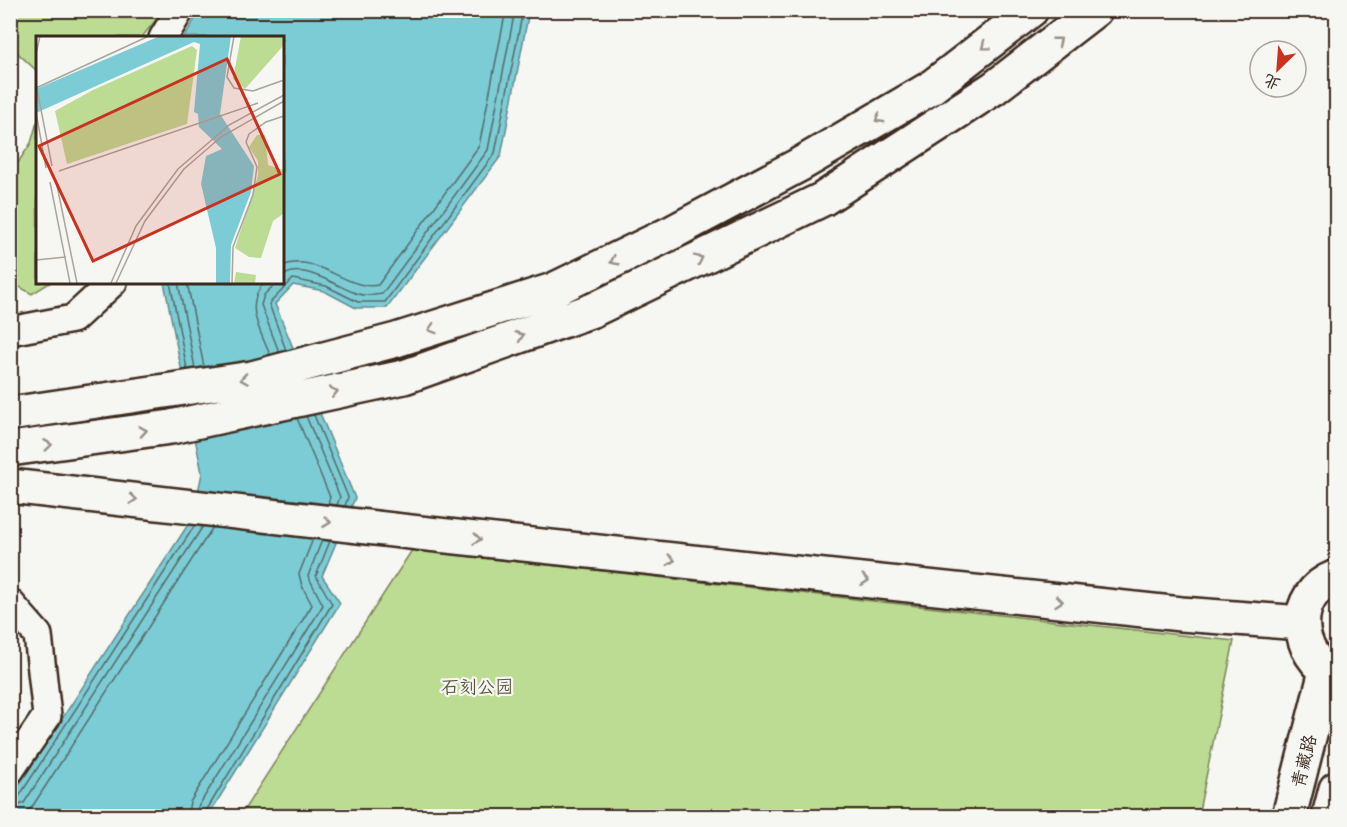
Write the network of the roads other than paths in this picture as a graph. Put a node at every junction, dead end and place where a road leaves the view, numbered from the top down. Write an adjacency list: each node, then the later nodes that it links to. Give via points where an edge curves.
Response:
1 (180, 10): 4 (street)
2 (1031, 10): 7 (highway, one-way to 7, via 929,89 800,165 553,290 396,340 252,378)
3 (1095, 10): 8 (highway, one-way to 3, via 171,427 404,377 593,310 823,199 994,88)
4 (164, 36)
5 (111, 284): 6 (street, via 73,319)
6 (10, 331)
7 (10, 414)
8 (10, 449)
9 (10, 486): 12 (highway, one-way to 12, via 1158,612)
10 (1336, 577): 12 (highway, via 1327,580 1310,600)
11 (10, 603): 14 (street, via 38,636 47,716)
12 (1302, 623): 13 (highway, via 1307,651)
13 (1331, 674): 16 (highway, 青藏路)
14 (10, 770)
15 (1336, 789): 17 (highway)
16 (1289, 816)
17 (1329, 816)

